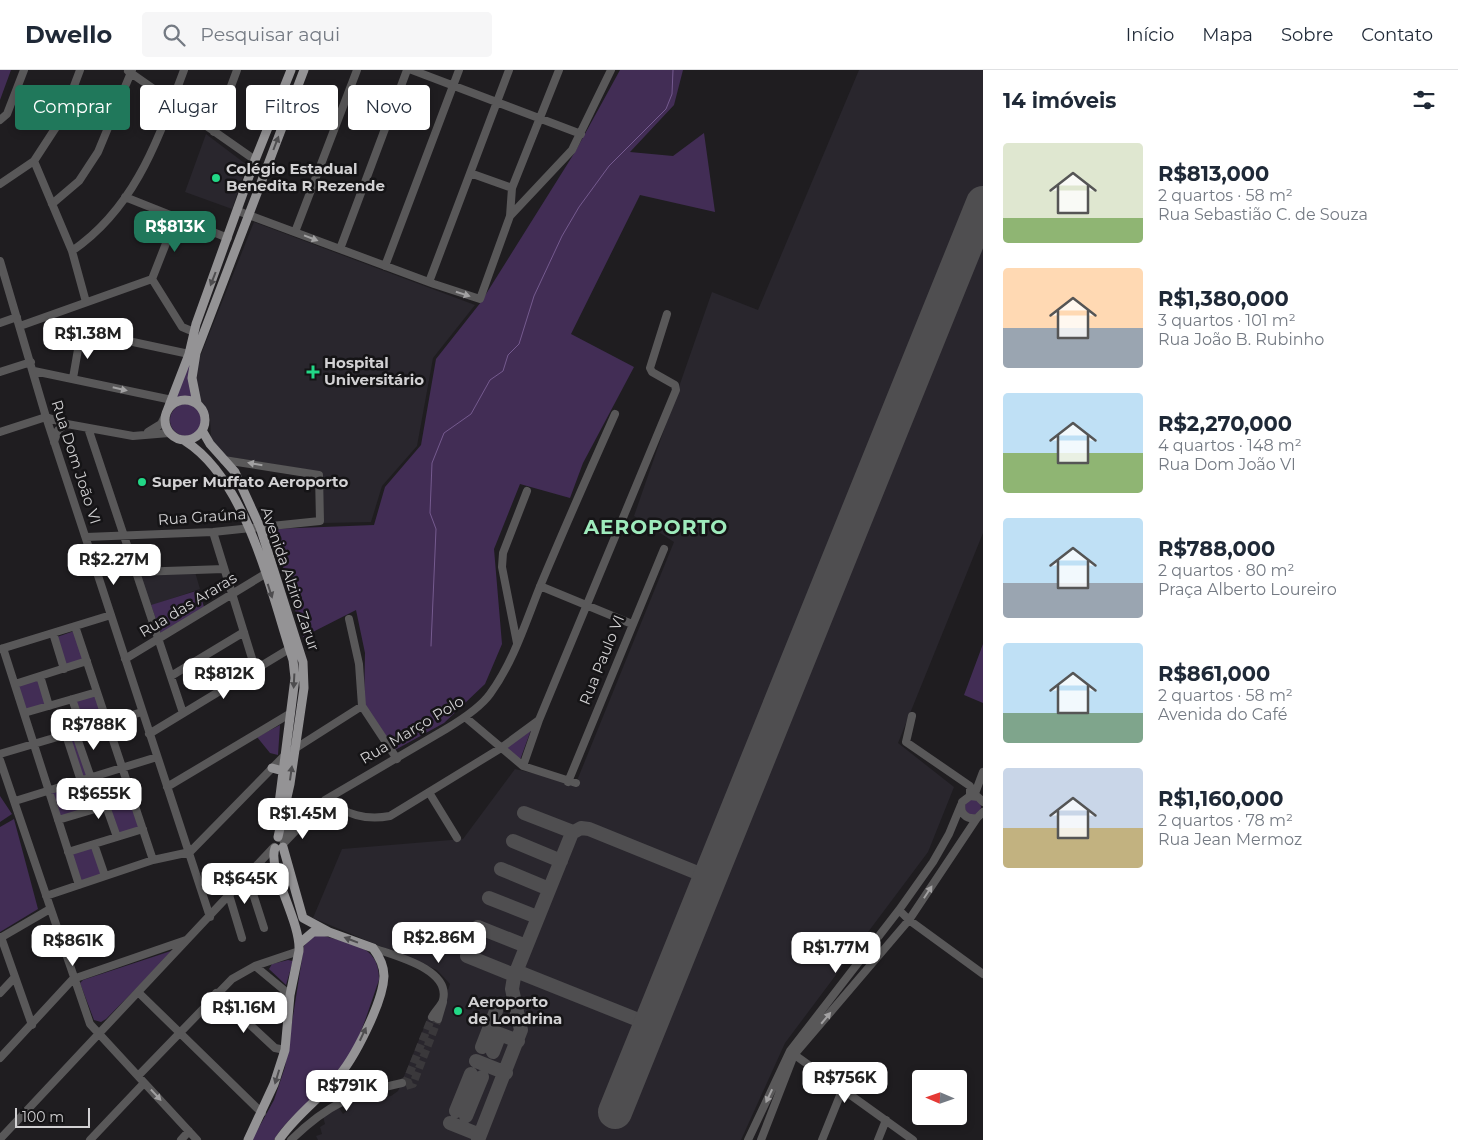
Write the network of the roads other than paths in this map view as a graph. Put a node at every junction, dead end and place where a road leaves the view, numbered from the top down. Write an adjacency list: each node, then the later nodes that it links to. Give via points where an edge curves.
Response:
1 (24, 70): 20 (street, via 7,114)
2 (80, 70): 26 (street, via 62,118)
3 (184, 70): 16 (street)
4 (237, 70): 23 (street)
5 (291, 70): 25 (main road)
6 (304, 70): 33 (main road, one-way to 6)
7 (357, 70): 36 (street)
8 (407, 70): 38 (street)
9 (412, 70): 17 (street)
10 (459, 70): 17 (street)
11 (509, 70): 18 (street)
12 (558, 70): 19 (street)
13 (611, 70): 24 (street)
14 (129, 71): 15 (street); 31 (street, via 98,152 79,181)
15 (148, 85)
16 (178, 85)
17 (453, 86): 18 (street); 41 (street)
18 (496, 102): 19 (street); 27 (street)
19 (540, 119): 24 (street); 29 (street)
20 (0, 120)
21 (161, 130): 30 (street, via 147,164)
22 (211, 130): 23 (street)
23 (214, 132): 25 (street)
24 (581, 134): 34 (street, via 572,150)
25 (255, 160): 32 (main road)
26 (34, 161): 28 (street); 31 (street)
27 (470, 173): 29 (street); 44 (street)
28 (0, 184)
29 (512, 188): 34 (street)
30 (125, 197): 35 (street); 39 (street, via 93,236)
31 (52, 204): 39 (street)
32 (238, 211): 33 (street); 37 (main road)
33 (249, 215): 36 (street); 51 (main road)
34 (510, 216): 44 (street, one-way to 34, via 480,299)
35 (176, 218): 37 (street); 43 (street)
36 (295, 232): 38 (street, one-way to 38)
37 (228, 238): 50 (main road, one-way to 50)
38 (340, 249): 41 (street)
39 (72, 251): 45 (street)
40 (0, 261): 42 (street, Rua Dom João VI)
41 (385, 266): 44 (street)
42 (2, 272): 47 (street, Rua Dom João VI)
43 (152, 279): 45 (street); 50 (street, via 183,328)
44 (429, 282)
45 (86, 302): 49 (street)
46 (667, 314): 83 (street, via 650,368 675,385 676,390)
47 (17, 317): 48 (street); 49 (street, Rua Dom João VI)
48 (0, 323)
49 (20, 326): 53 (street, Rua Dom João VI)
50 (195, 328): 51 (main road); 52 (main road)
51 (206, 330): 58 (main road, via 192,368)
52 (188, 354): 56 (street, via 91,333 80,338); 57 (main road)
53 (31, 362): 54 (street, Rua Dom João VI); 55 (street)
54 (34, 371): 56 (street); 61 (street, Rua Dom João VI)
55 (0, 372)
56 (73, 378): 57 (street, one-way to 57)
57 (172, 400): 59 (main road)
58 (197, 403): 59 (main road, via 184,400 172,405); 65 (main road, via 205,413)
59 (166, 414): 66 (main road); 67 (street, via 161,424)
60 (615, 414): 81 (street, Rua Março Polo)
61 (46, 417): 62 (street); 64 (street); 69 (street, Rua Dom João VI)
62 (67, 424): 63 (street); 69 (street, via 58,430)
63 (88, 428): 67 (street); 75 (street)
64 (0, 432)
65 (202, 432): 68 (main road); 70 (main road, Avenida Alziro Zarur)
66 (169, 433): 67 (street); 68 (main road)
67 (142, 435)
68 (185, 441): 73 (main road, Avenida Alziro Zarur, via 200,450 223,476)
69 (54, 442): 76 (street, Rua Dom João VI)
70 (224, 460): 72 (main road, Avenida Alziro Zarur, via 235,472); 72 (street, Rua Graúna, one-way to 70, via 320,521 319,475)
71 (527, 491): 92 (street, via 503,552 502,567)
72 (260, 527): 73 (street, Rua Graúna); 91 (main road, Avenida Alziro Zarur)
73 (249, 528): 74 (street, Rua Graúna); 80 (main road, Avenida Alziro Zarur)
74 (213, 532): 75 (street, Rua Graúna); 78 (street)
75 (124, 536): 76 (street, Rua Graúna); 79 (street)
76 (86, 537): 84 (street, Rua Dom João VI)
77 (664, 548): 86 (street, Rua Paulo VI)
78 (224, 569): 79 (street); 82 (street)
79 (136, 572): 90 (street)
80 (265, 574): 82 (street, Rua das Araras); 94 (main road, Avenida Alziro Zarur, one-way to 94)
81 (540, 586): 83 (street); 92 (street, Rua Março Polo)
82 (232, 594): 88 (street); 90 (street, Rua das Araras)
83 (587, 607): 86 (street); 112 (street)
84 (111, 615): 87 (street); 95 (street, Rua Dom João VI)
85 (349, 619): 105 (street, via 359,664)
86 (632, 624): 125 (street, Rua Paulo VI, via 572,783)
87 (75, 626): 89 (street); 96 (street)
88 (244, 632): 97 (street); 100 (street)
89 (53, 633): 93 (street); 98 (street)
90 (158, 639): 95 (street, Rua das Araras); 100 (street)
91 (298, 643): 94 (street); 119 (main road, Avenida Alziro Zarur, via 304,688)
92 (517, 643): 111 (street, Rua Março Polo, via 489,696)
93 (2, 648): 101 (street)
94 (289, 649): 97 (street); 109 (main road, Avenida Alziro Zarur, one-way to 109, via 295,678)
95 (125, 659): 106 (street, Rua Dom João VI)
96 (87, 662): 98 (street); 102 (street)
97 (255, 668): 108 (street)
98 (64, 669): 99 (street)
99 (40, 676): 101 (street); 104 (street)
100 (171, 676): 108 (street)
101 (15, 684): 107 (street)
102 (97, 692): 103 (street); 113 (street)
103 (72, 699): 104 (street); 114 (street)
104 (49, 706): 107 (street)
105 (362, 706): 119 (street); 123 (street)
106 (142, 712): 113 (street); 115 (street, Rua Dom João VI)
107 (24, 713): 117 (street)
108 (183, 713): 115 (street)
109 (291, 714): 121 (main road, Avenida Alziro Zarur); 132 (street)
110 (912, 716): 136 (street, via 906,742 970,786)
111 (465, 717): 118 (street); 123 (street, Rua Março Polo)
112 (539, 720): 118 (street); 125 (street)
113 (107, 722): 114 (street); 126 (street)
114 (79, 731): 116 (street); 130 (street)
115 (149, 734): 122 (street, Rua Dom João VI)
116 (66, 735): 117 (street); 131 (street)
117 (34, 745): 120 (street); 133 (street)
118 (501, 748): 125 (street); 134 (street)
119 (295, 749): 121 (street); 143 (main road, Avenida Alziro Zarur, one-way to 119)
120 (0, 754)
121 (285, 755): 127 (street); 128 (main road, Avenida Alziro Zarur)
122 (157, 757): 126 (street); 132 (street, Rua Dom João VI)
123 (397, 759): 137 (street, Rua Março Polo)
124 (0, 760): 138 (street)
125 (523, 766)
126 (122, 768): 130 (street); 135 (street)
127 (272, 768): 128 (main road); 153 (street)
128 (283, 771): 150 (main road, Avenida Alziro Zarur)
129 (983, 772): 136 (street)
130 (91, 778): 131 (street)
131 (78, 781): 133 (street); 141 (street)
132 (168, 786): 153 (street, Rua Dom João VI)
133 (49, 790): 138 (street); 145 (street)
134 (430, 794): 137 (street, via 390,816 374,819 358,817); 149 (street)
135 (132, 798): 140 (street); 147 (street)
136 (978, 799): 139 (street, via 964,799)
137 (325, 800): 146 (street, Rua Março Polo)
138 (14, 801): 159 (street)
139 (961, 805): 144 (street, via 966,817); 164 (street, via 933,862)
140 (106, 806): 141 (street); 148 (street)
141 (85, 812): 145 (street)
142 (983, 812): 144 (street)
143 (282, 818): 146 (main road); 150 (main road, Avenida Alziro Zarur)
144 (977, 818): 166 (street, one-way to 144)
145 (58, 820): 152 (street)
146 (300, 823): 150 (street, Rua Março Polo)
147 (142, 829): 148 (street); 154 (street)
148 (117, 837): 151 (street)
149 (457, 838)
150 (278, 843): 155 (street, Rua Março Polo); 161 (main road)
151 (94, 844): 152 (street); 156 (street)
152 (68, 852): 157 (street)
153 (190, 852): 154 (street); 160 (street, Rua Dom João VI)
154 (153, 860): 156 (street)
155 (247, 875): 158 (street, Rua Março Polo); 167 (street)
156 (105, 876): 157 (street)
157 (79, 885): 159 (street)
158 (229, 895): 162 (street, Rua Março Polo); 170 (street)
159 (46, 896): 163 (street)
160 (204, 898): 162 (street); 165 (street, Rua Dom João VI)
161 (294, 905): 168 (main road, via 303,918); 172 (main road)
162 (218, 908): 165 (street, Rua Março Polo)
163 (50, 909): 169 (street); 177 (street)
164 (899, 910): 166 (street); 187 (street)
165 (210, 917): 171 (street, Rua Março Polo)
166 (910, 920): 175 (street); 187 (street, one-way to 166)
167 (264, 928)
168 (329, 932): 172 (main road, via 313,932); 173 (main road, one-way to 168)
169 (0, 938): 176 (street)
170 (242, 938)
171 (188, 940): 177 (street); 178 (street, Rua Março Polo)
172 (299, 947): 174 (street); 181 (main road)
173 (373, 948): 182 (street, via 434,974 442,983 443,1002); 201 (main road, one-way to 173, via 337,1078 355,1052 382,988 382,965)
174 (255, 966): 180 (street); 181 (street)
175 (983, 974)
176 (15, 977): 179 (street); 183 (street)
177 (73, 979): 183 (street); 185 (street, via 90,1024)
178 (138, 992): 184 (street); 185 (street, Rua Março Polo)
179 (0, 993)
180 (216, 993): 184 (street); 186 (street, via 275,1048)
181 (290, 995): 186 (main road)
182 (435, 1018)
183 (32, 1025): 188 (street)
184 (179, 1033): 189 (street); 193 (street)
185 (98, 1035): 189 (street); 196 (street, Rua Março Polo)
186 (284, 1050): 193 (main road, one-way to 193)
187 (792, 1053): 192 (street); 203 (street, one-way to 203); 204 (street)
188 (0, 1058)
189 (138, 1076): 190 (street)
190 (144, 1083): 195 (street, one-way to 195); 197 (street)
191 (404, 1084): 202 (street, via 368,1091 324,1110)
192 (844, 1088): 194 (street); 205 (street)
193 (262, 1113): 200 (main road)
194 (886, 1120): 206 (street); 207 (street)
195 (189, 1132): 198 (street); 199 (street)
196 (0, 1139)
197 (90, 1140)
198 (181, 1140)
199 (197, 1140)
200 (248, 1140)
201 (279, 1140)
202 (291, 1140)
203 (748, 1140)
204 (761, 1140)
205 (822, 1140)
206 (878, 1140)
207 (913, 1140)

